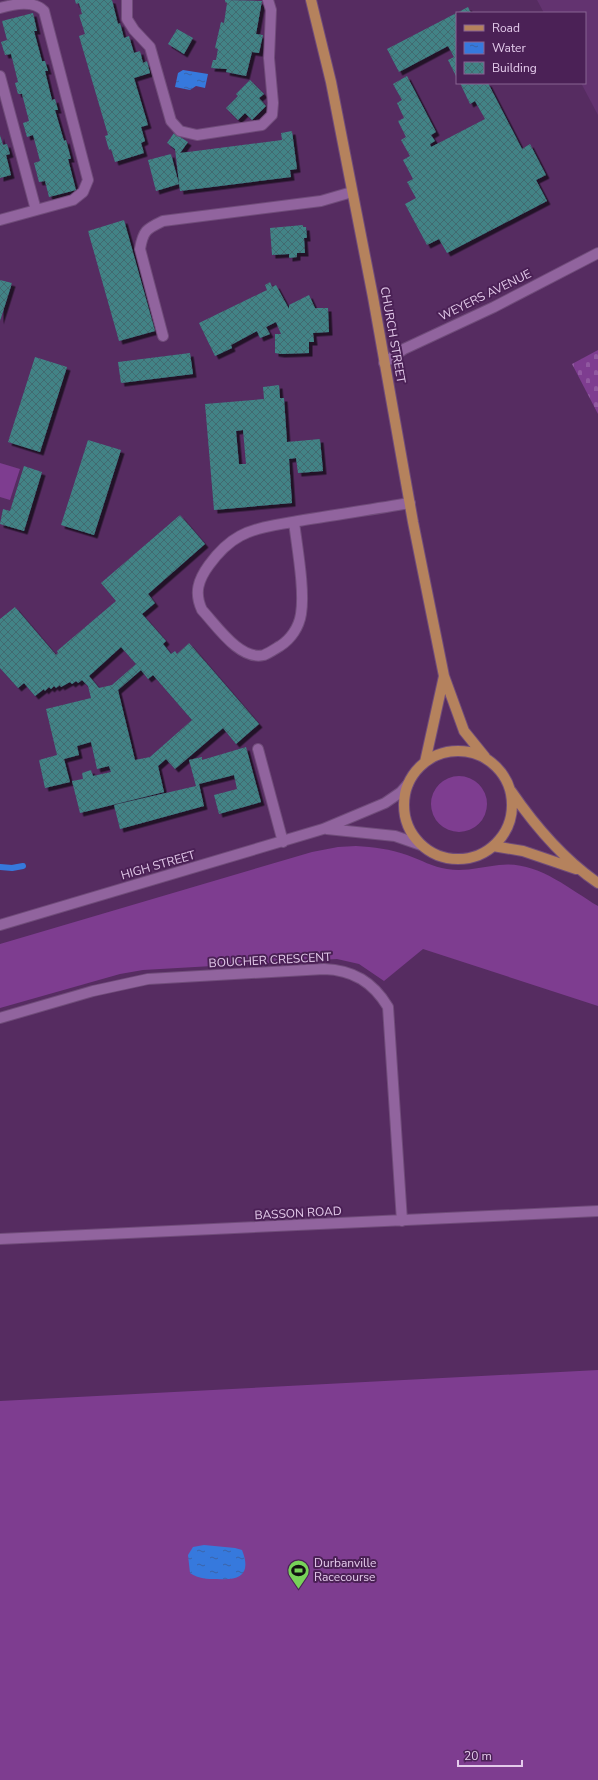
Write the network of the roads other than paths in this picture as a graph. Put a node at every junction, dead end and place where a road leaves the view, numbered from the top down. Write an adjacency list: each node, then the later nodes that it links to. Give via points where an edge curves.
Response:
1 (127, 0): 2 (street, via 128,19 134,30 150,47 171,121 180,131 197,134 255,127 262,125 272,115 274,103 269,58 271,10)
2 (268, 0)
3 (311, 0): 7 (main road, CHURCH STREET, via 331,82)
4 (24, 1): 5 (street); 8 (street, via 36,3 44,11 88,180 87,187 79,197)
5 (0, 8)
6 (0, 76): 8 (street)
7 (352, 192): 11 (street, via 321,201 163,221 150,227 142,235 140,249); 12 (main road, CHURCH STREET)
8 (36, 210): 9 (street)
9 (0, 220)
10 (598, 253): 12 (street, WEYERS AVENUE, via 494,307 404,349)
11 (163, 336)
12 (384, 363): 13 (main road, CHURCH STREET)
13 (410, 503): 14 (street); 15 (main road, CHURCH STREET)
14 (294, 522): 14 (street, via 258,529 238,537 215,557 200,579 197,595 202,610 237,648 251,655 265,655 282,645 294,632 302,613)
15 (444, 676): 17 (main road, CHURCH STREET, via 464,731); 18 (main road, CHURCH STREET)
16 (258, 749): 22 (street)
17 (485, 757): 18 (main road, via 469,751 453,751 438,754); 20 (main road, via 501,771)
18 (425, 762): 19 (main road)
19 (408, 784): 21 (street, HIGH STREET, via 385,804); 23 (main road, via 404,799 405,816 411,832)
20 (510, 790): 24 (main road, via 511,818 504,834); 25 (main road, via 540,828)
21 (323, 829): 22 (street, HIGH STREET); 23 (street, HIGH STREET, via 395,836)
22 (283, 842): 27 (street, HIGH STREET)
23 (421, 845): 24 (main road, via 438,856 456,859 474,857)
24 (493, 846): 25 (main road, via 523,851)
25 (578, 869): 26 (main road)
26 (598, 883)
27 (0, 925)
28 (0, 1018): 30 (street, BOUCHER CRESCENT, via 93,991 148,979 324,969 351,973 363,979 374,987 388,1007)
29 (598, 1211): 30 (street, BASSON ROAD)
30 (402, 1221): 31 (street, BASSON ROAD)
31 (0, 1239)

